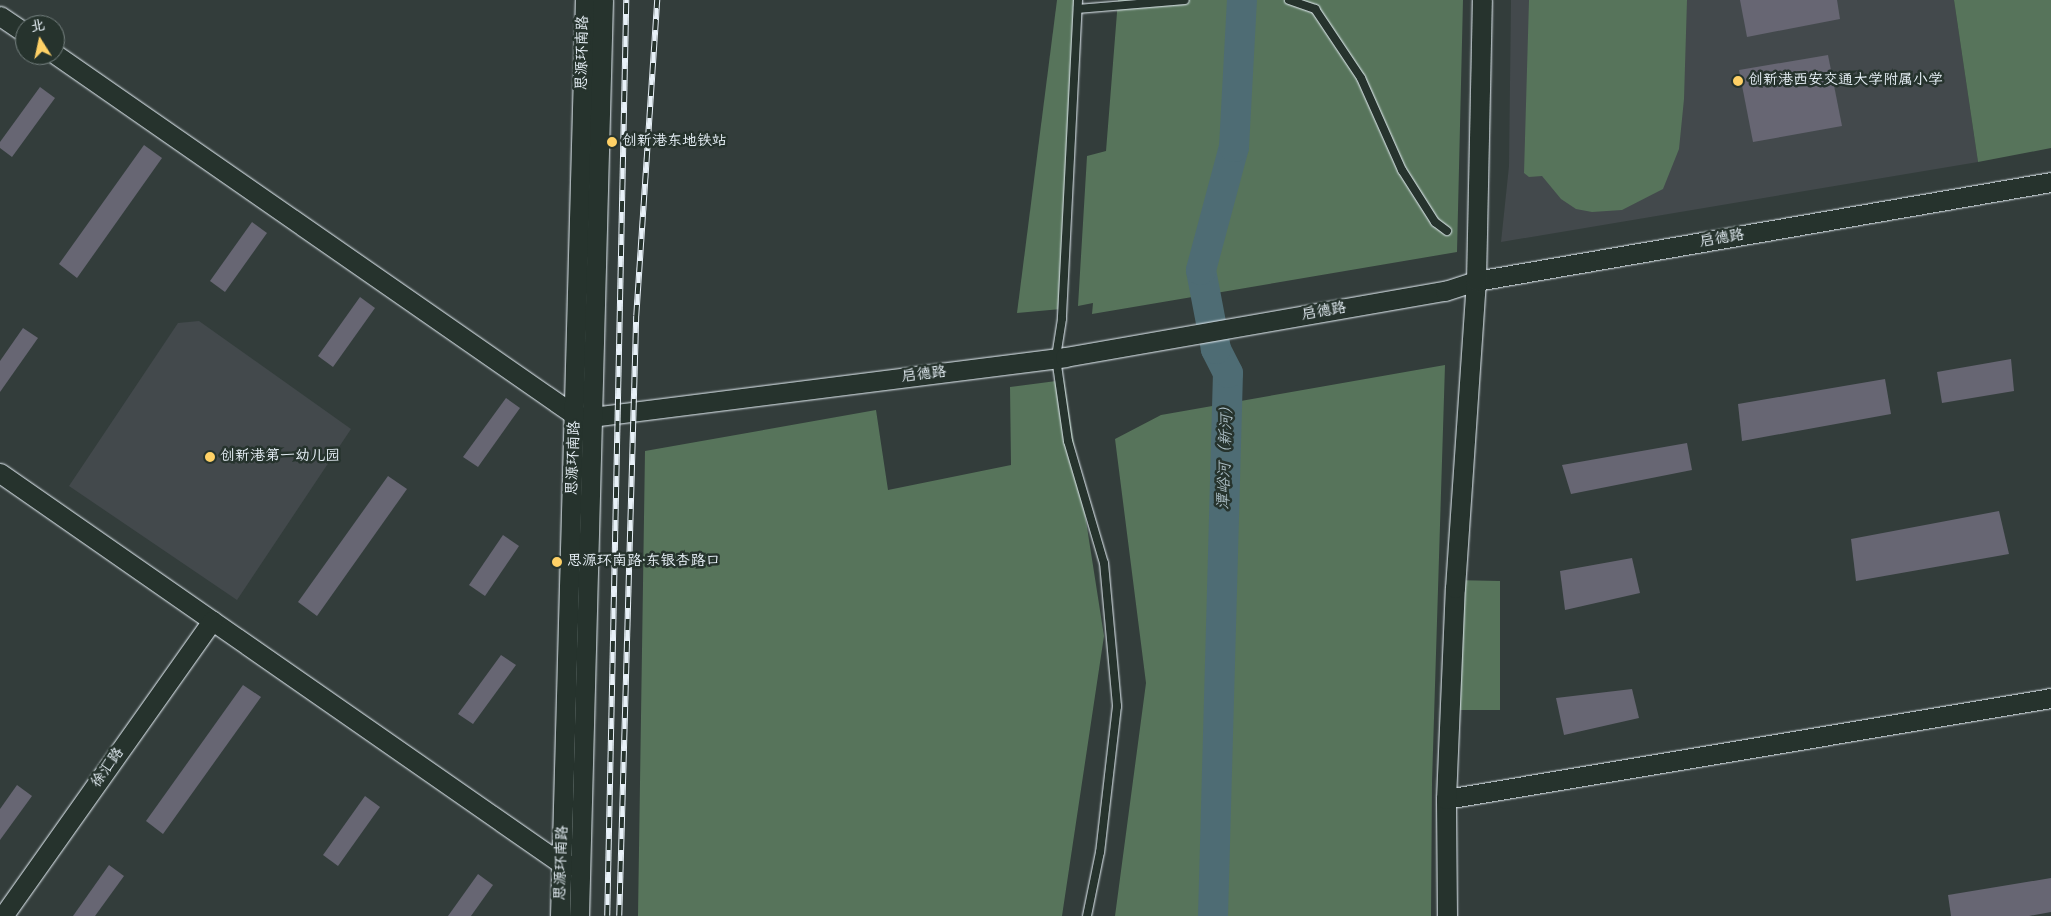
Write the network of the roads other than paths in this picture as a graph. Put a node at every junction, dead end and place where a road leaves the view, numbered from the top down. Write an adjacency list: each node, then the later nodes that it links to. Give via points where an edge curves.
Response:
1 (585, 0): 14 (street, 思源环南路)
2 (603, 0): 14 (street, 思源环南路)
3 (1185, 0): 6 (lane)
4 (1289, 0): 11 (lane, via 1315,9 1361,78 1402,170 1434,222)
5 (1482, 0): 12 (street)
6 (1078, 4): 13 (lane)
7 (0, 16): 8 (street)
8 (15, 26)
9 (65, 61): 14 (street)
10 (2051, 182): 12 (street, 启德路)
11 (1447, 231)
12 (1476, 281): 13 (street, 启德路, via 1445,291); 18 (street, via 1455,588)
13 (1060, 358): 14 (street, 启德路); 23 (lane, via 1068,441 1104,562 1117,706 1100,852)
14 (584, 417): 19 (street, 思源环南路)
15 (0, 473): 16 (street)
16 (212, 621): 19 (street); 20 (street, 徐汇路)
17 (2051, 698): 18 (street)
18 (1446, 799): 24 (street)
19 (571, 865): 21 (street, 思源环南路); 22 (street, 思源环南路)
20 (4, 916)
21 (560, 916)
22 (579, 916)
23 (1087, 916)
24 (1446, 916)

